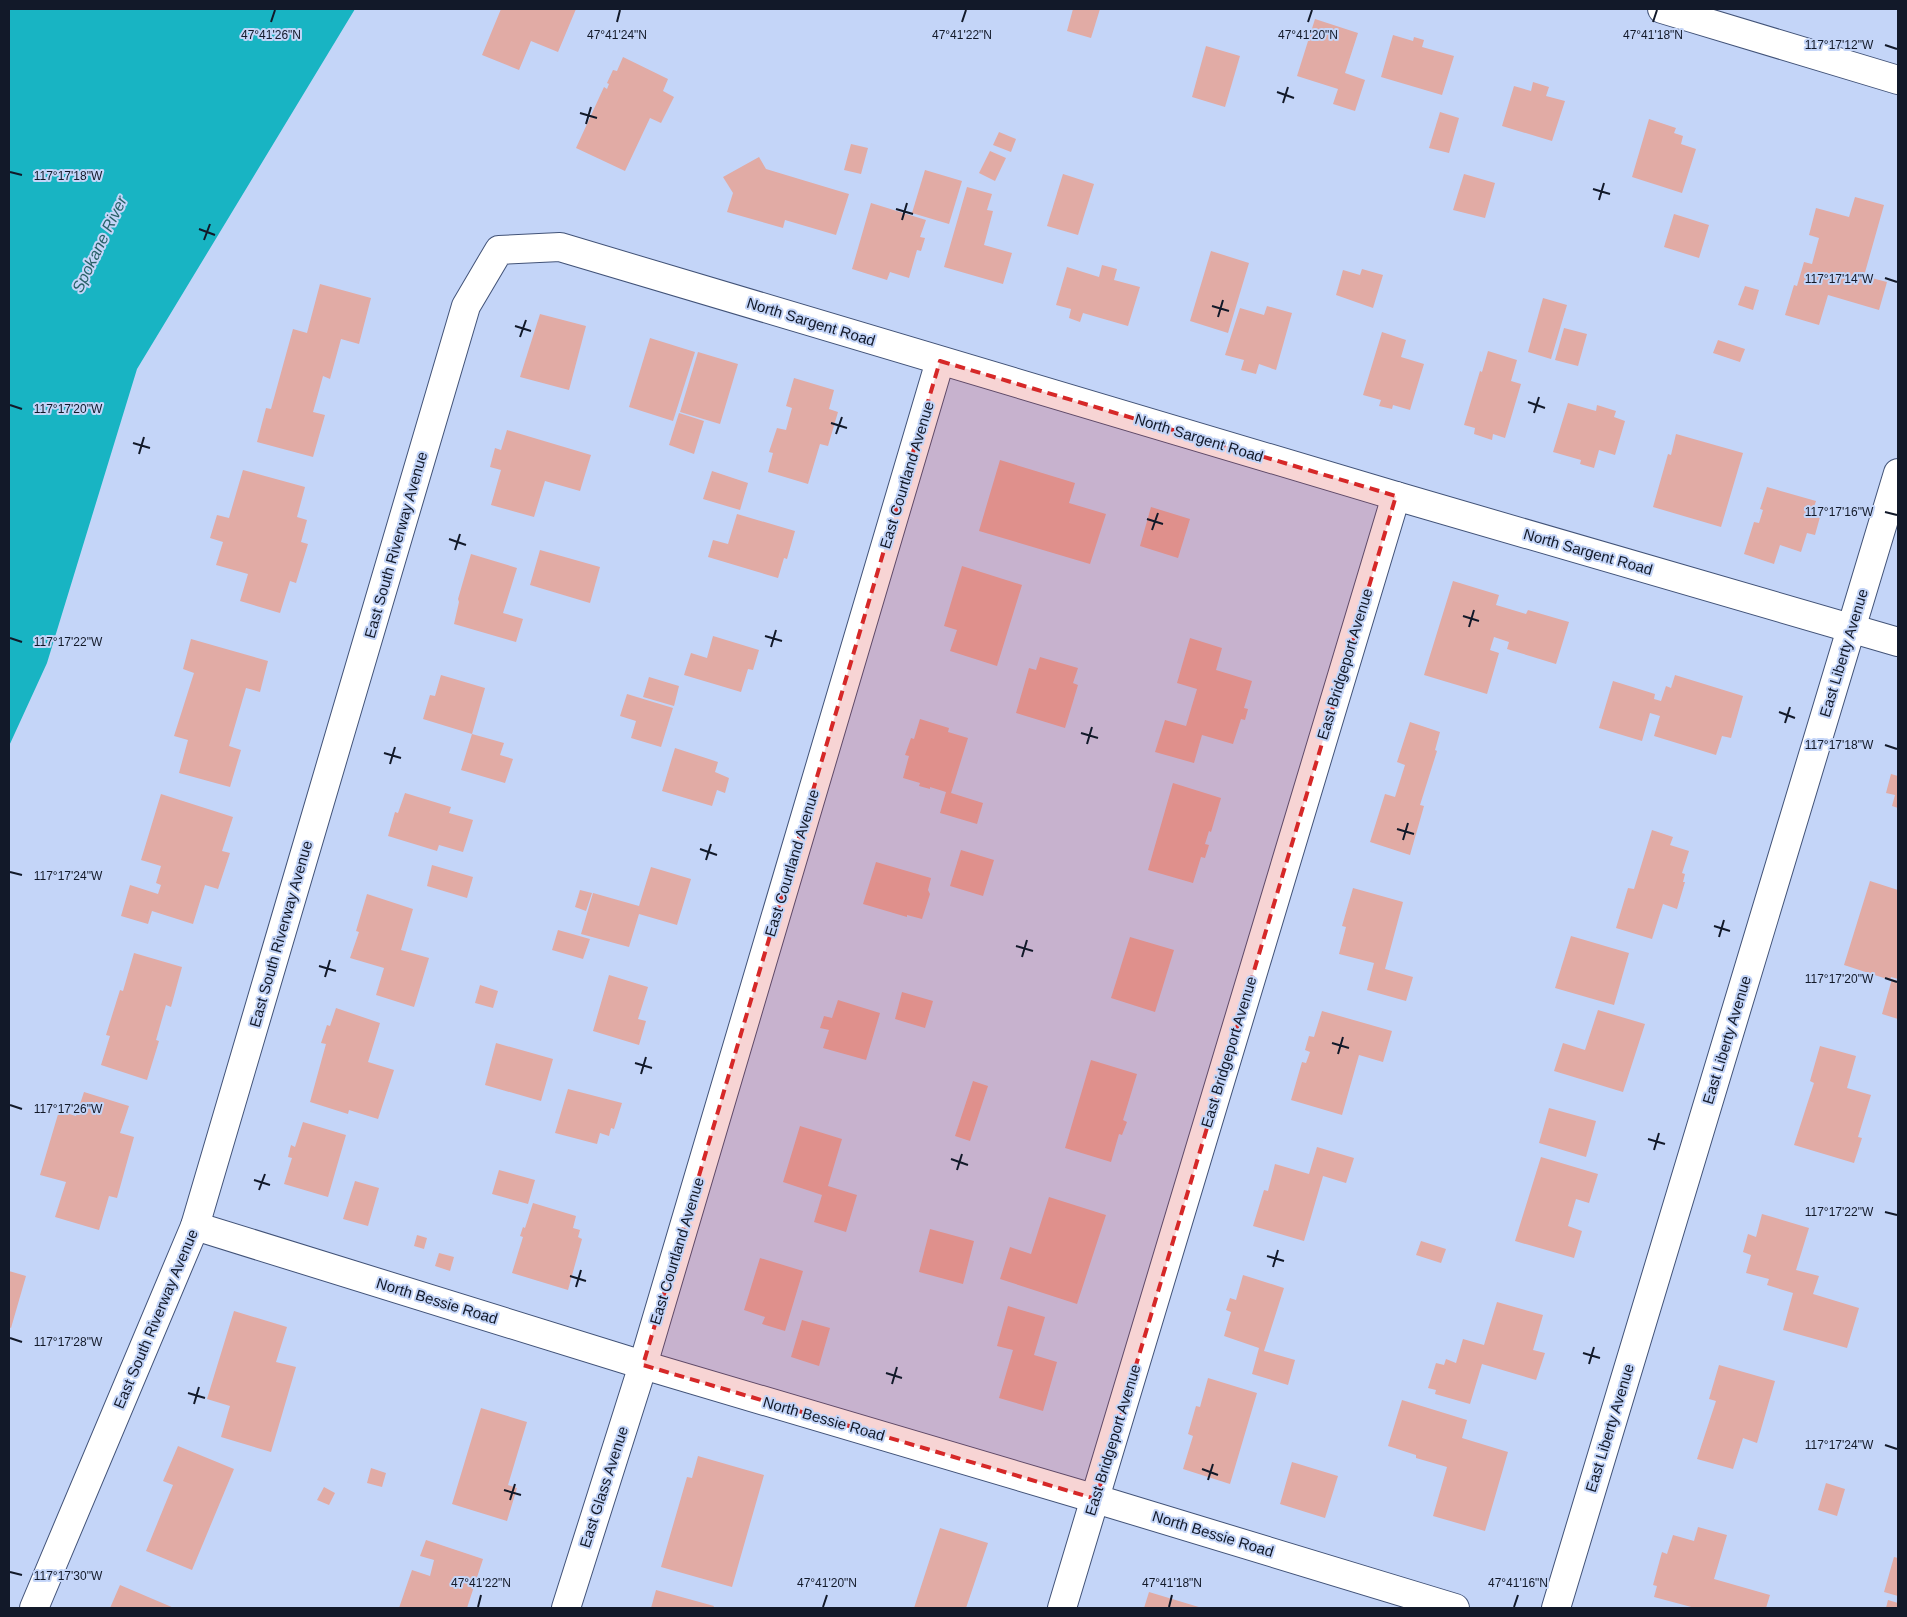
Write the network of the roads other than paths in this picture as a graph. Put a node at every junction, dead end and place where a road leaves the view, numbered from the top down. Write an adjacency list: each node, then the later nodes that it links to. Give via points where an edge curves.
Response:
1 (1662, 9): 2 (street)
2 (1898, 80)
3 (499, 250): 4 (street, North Sargent Road, via 560,247); 9 (street, East South Riverway Avenue, via 466,306)
4 (940, 361): 6 (street, North Sargent Road); 10 (street, East Courtland Avenue)
5 (1898, 473): 7 (street, East Liberty Avenue)
6 (1396, 496): 7 (street, North Sargent Road); 11 (street, East Bridgeport Avenue)
7 (1851, 628): 8 (street, North Sargent Road); 16 (street, East Liberty Avenue)
8 (1898, 642)
9 (195, 1226): 10 (street, North Bessie Road); 12 (street, East South Riverway Avenue)
10 (643, 1365): 11 (street, North Bessie Road); 13 (street, East Glass Avenue)
11 (1096, 1498): 14 (street, East Bridgeport Avenue); 15 (street, North Bessie Road)
12 (34, 1608)
13 (566, 1608)
14 (1062, 1608)
15 (1455, 1608)
16 (1556, 1608)

